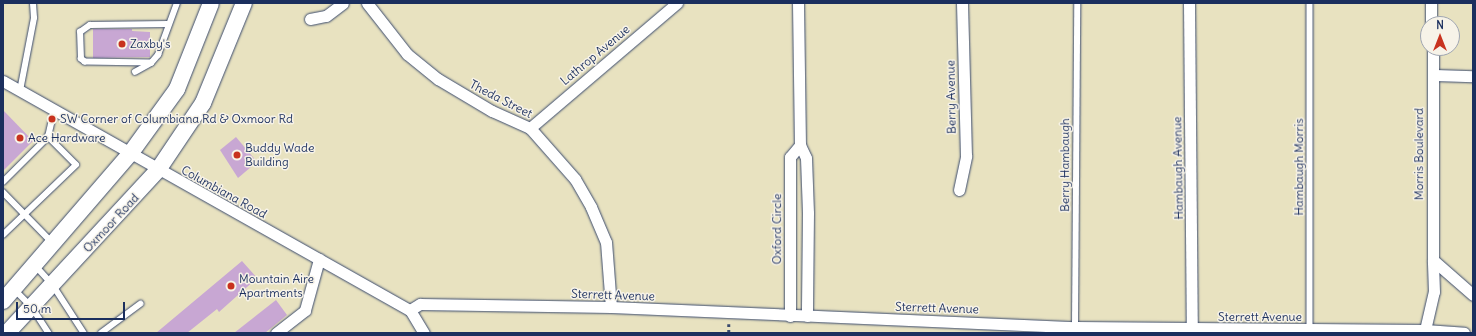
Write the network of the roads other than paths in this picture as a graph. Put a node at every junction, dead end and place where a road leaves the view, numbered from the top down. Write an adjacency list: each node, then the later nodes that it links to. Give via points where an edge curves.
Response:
1 (33, 3): 23 (lane, via 34,18)
2 (177, 3): 16 (lane)
3 (211, 3): 28 (main road, via 177,89)
4 (244, 3): 29 (main road, Oxmoor Road, via 203,103)
5 (343, 3): 15 (street, via 326,16)
6 (367, 3): 25 (street, Theda Street, via 407,54 438,79 492,111)
7 (677, 3): 25 (street, Lathrop Avenue)
8 (798, 3): 27 (street)
9 (962, 3): 31 (street, Berry Avenue, via 966,156)
10 (1077, 3): 51 (lane, Berry Hambaugh)
11 (1189, 3): 54 (street, Hambaugh Avenue)
12 (1310, 3): 52 (lane, Hambaugh Morris)
13 (1431, 3): 14 (street)
14 (1431, 16)
15 (310, 19)
16 (168, 24): 18 (lane, via 158,55); 18 (lane, via 90,25 80,32 81,59 85,62)
17 (1434, 56): 20 (street, Morris Boulevard)
18 (151, 64): 19 (lane)
19 (135, 72)
20 (1435, 75): 21 (street); 39 (street, Morris Boulevard, via 1432,93)
21 (1473, 76)
22 (3, 81): 23 (street, Columbiana Road)
23 (20, 91): 24 (street, Columbiana Road)
24 (54, 110): 26 (lane); 28 (street, Columbiana Road)
25 (530, 128): 47 (street, Theda Street, via 575,179 592,207 606,242)
26 (48, 137): 30 (lane); 35 (lane, via 76,165)
27 (800, 145): 33 (street, Oxford Circle, via 790,158); 34 (street, via 806,158)
28 (130, 154): 29 (street, Columbiana Road); 37 (main road)
29 (158, 170): 38 (street, Columbiana Road); 41 (main road, Oxmoor Road)
30 (3, 182)
31 (959, 190)
32 (3, 192): 35 (lane)
33 (790, 213): 34 (street); 49 (street, Oxford Circle)
34 (808, 213): 50 (street)
35 (24, 214): 36 (lane); 37 (lane)
36 (3, 235)
37 (53, 243): 40 (main road)
38 (318, 259): 48 (street, Columbiana Road); 59 (street, via 305,310)
39 (1432, 260): 43 (street); 53 (street, Morris Boulevard, via 1434,292)
40 (35, 265): 41 (lane); 42 (main road)
41 (53, 285): 46 (main road, Oxmoor Road); 57 (lane)
42 (14, 289): 44 (main road); 46 (lane)
43 (1473, 295)
44 (3, 302)
45 (140, 304): 58 (lane)
46 (32, 307): 55 (main road, Oxmoor Road); 56 (lane)
47 (611, 307): 48 (street, Sterrett Avenue, via 420,304); 49 (street, Sterrett Avenue)
48 (410, 310): 60 (street, Columbiana Road)
49 (790, 316): 50 (street, Sterrett Avenue)
50 (807, 316): 51 (street, Sterrett Avenue)
51 (1075, 327): 54 (street, Sterrett Avenue)
52 (1310, 330): 53 (street, Sterrett Avenue); 54 (street, Sterrett Avenue)
53 (1425, 330): 61 (street, Sterrett Avenue)
54 (1192, 331)
55 (8, 333)
56 (49, 333)
57 (84, 333)
58 (101, 333)
59 (276, 333)
60 (424, 333)
61 (1464, 333)

